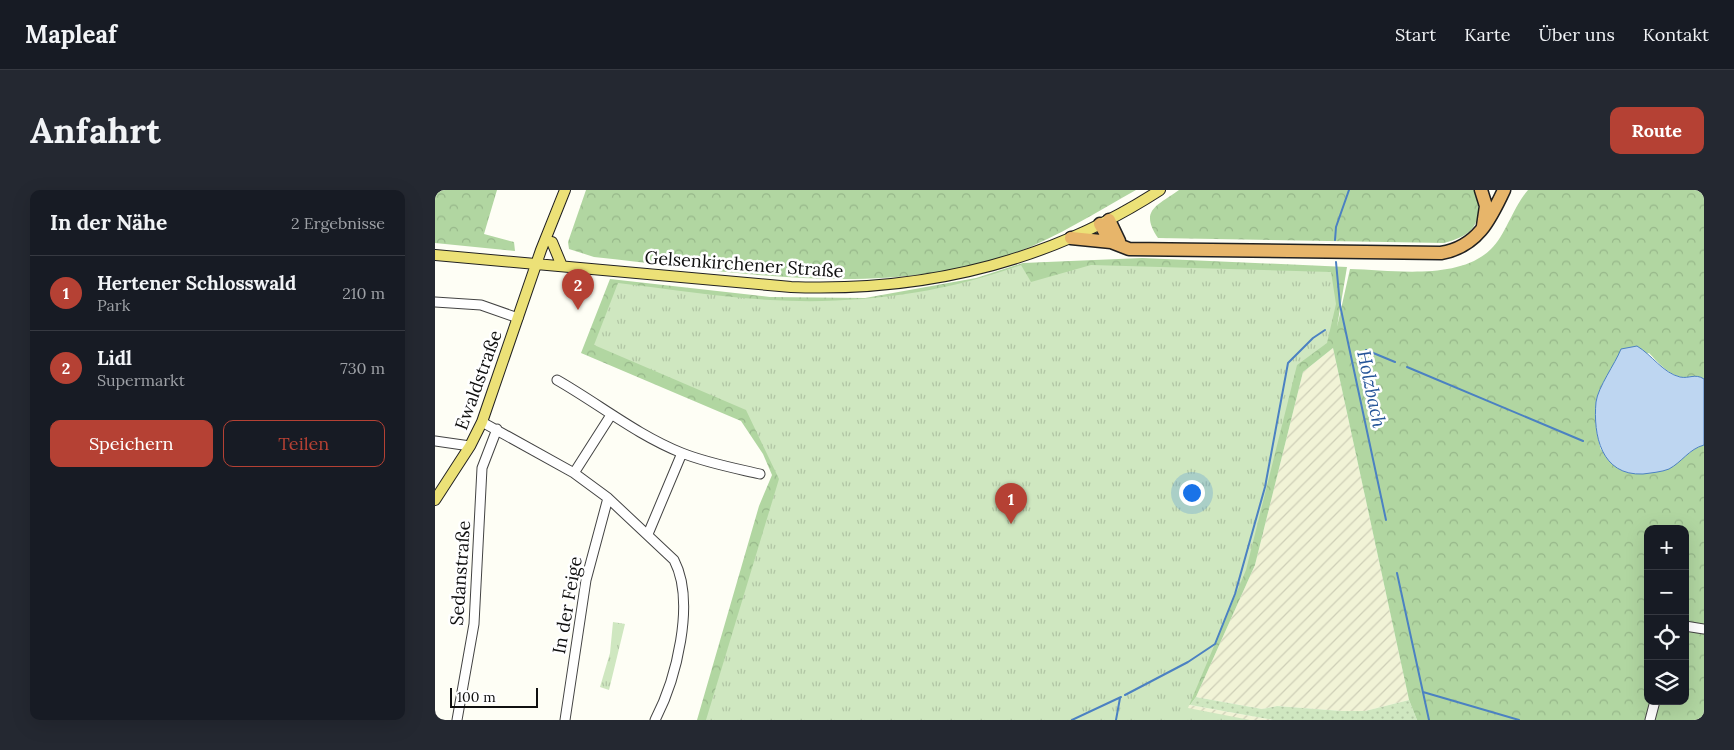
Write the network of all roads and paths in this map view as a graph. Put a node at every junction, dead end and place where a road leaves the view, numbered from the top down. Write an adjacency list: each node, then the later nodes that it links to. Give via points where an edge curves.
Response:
1 (565, 190): 13 (main road, Ewaldstraße)
2 (572, 190): 9 (main road, Ewaldstraße)
3 (1160, 190): 6 (main road, Gelsenkirchener Straße)
4 (1481, 190): 7 (highway, via 1486,206)
5 (1504, 190): 7 (highway, via 1491,218)
6 (1105, 222): 8 (main road, Gelsenkirchener Straße); 10 (highway); 11 (highway, via 1118,240)
7 (1479, 234): 11 (highway, via 1458,249 1429,254)
8 (1071, 238): 10 (highway); 14 (main road, Gelsenkirchener Straße, via 1022,257 964,273 876,286 791,287)
9 (552, 242): 13 (main road, Ewaldstraße); 14 (main road)
10 (1111, 242): 11 (highway)
11 (1135, 249)
12 (435, 255): 13 (main road, Gelsenkirchener Straße)
13 (537, 264): 14 (main road, Gelsenkirchener Straße); 16 (main road, Ewaldstraße)
14 (562, 266)
15 (435, 302): 16 (street, via 481,305)
16 (518, 318): 19 (main road, Ewaldstraße)
17 (557, 380): 18 (street, via 583,394)
18 (611, 416): 23 (street); 24 (street)
19 (482, 422): 20 (street); 22 (main road, Ewaldstraße)
20 (497, 429): 24 (street); 33 (street, Sedanstraße, via 482,468 473,624)
21 (435, 441): 22 (street)
22 (470, 446): 26 (main road, Ewaldstraße)
23 (682, 453): 25 (street); 29 (street)
24 (574, 473): 27 (street)
25 (760, 474)
26 (438, 489): 28 (main road, Ewaldstraße)
27 (608, 498): 29 (street); 34 (street, In der Feige, via 586,580)
28 (435, 500)
29 (648, 534): 35 (street, via 674,560 684,588 675,664 667,695)
30 (1689, 627): 31 (street)
31 (1704, 629)
32 (1654, 705): 36 (street)
33 (457, 720)
34 (565, 720)
35 (655, 720)
36 (1650, 720)

